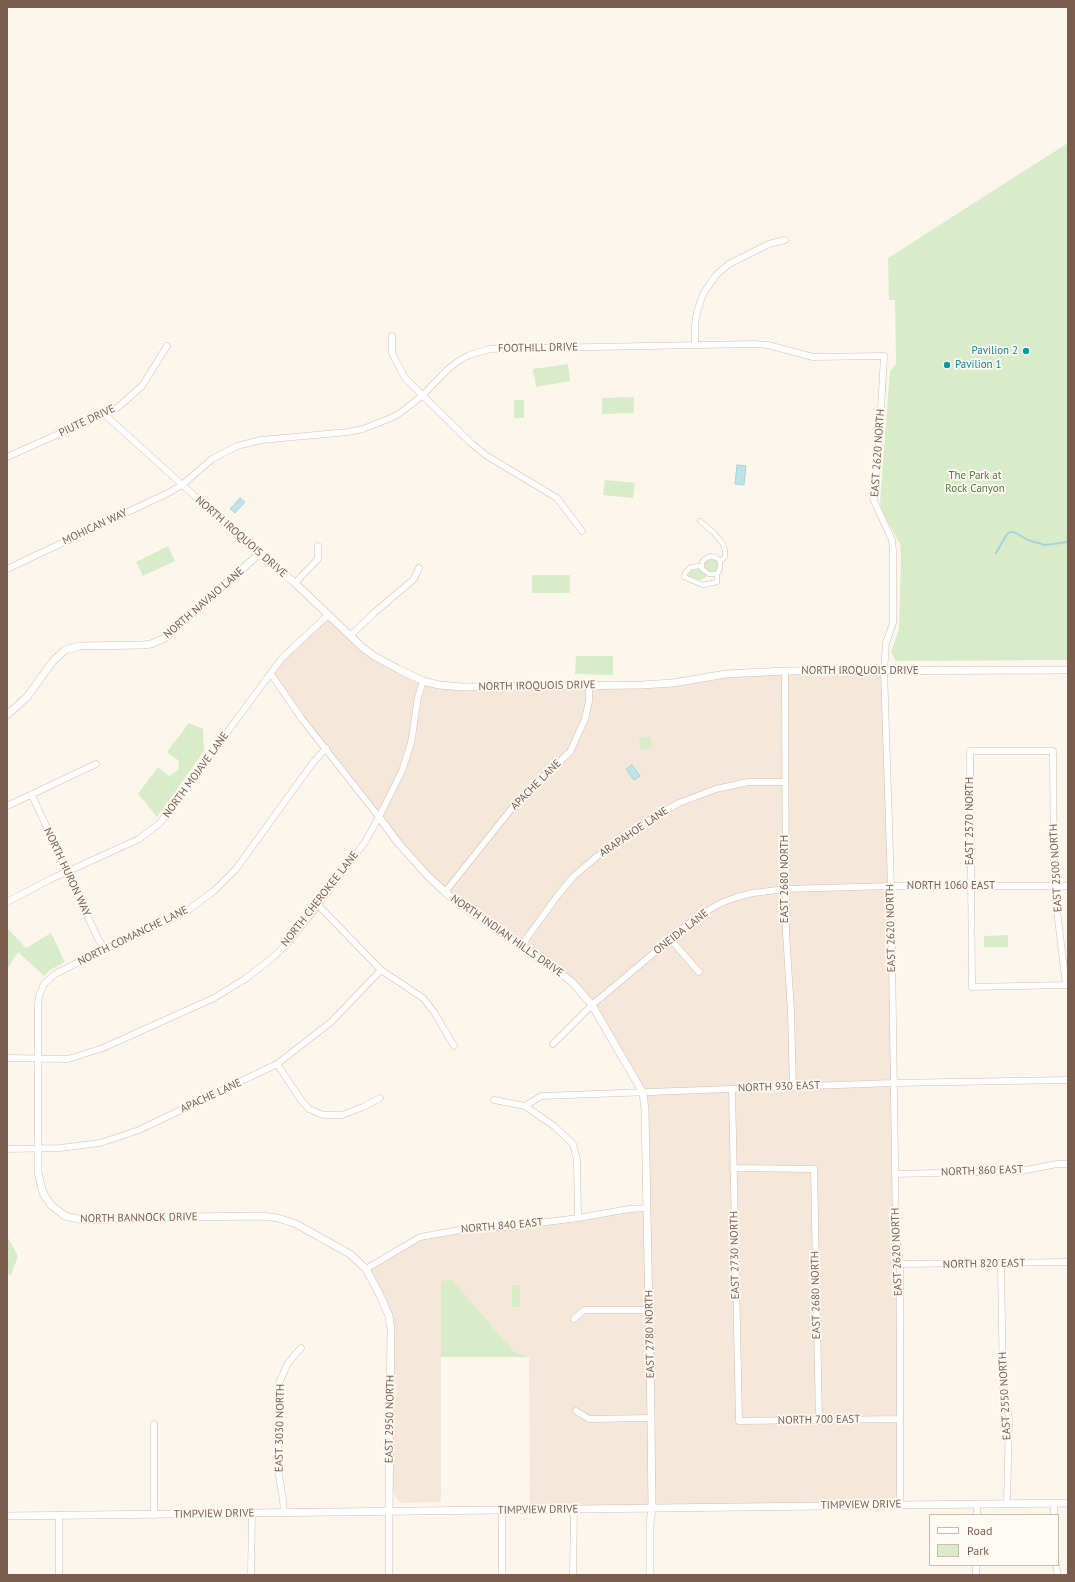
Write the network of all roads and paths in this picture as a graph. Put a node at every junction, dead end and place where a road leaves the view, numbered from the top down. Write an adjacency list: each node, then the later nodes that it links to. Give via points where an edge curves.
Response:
1 (785, 240): 4 (street, via 769,244 729,264 716,275 703,294 698,308)
2 (392, 336): 6 (street, via 392,353 405,378)
3 (167, 346): 7 (street, PIUTE DRIVE, via 142,386 117,408)
4 (695, 346): 5 (street, FOOTHILL DRIVE, via 753,344 768,345 813,357); 6 (street, FOOTHILL DRIVE, via 490,349 457,362)
5 (884, 356): 22 (street, EAST 2620 NORTH, via 874,501 892,540 893,551 893,623 886,644)
6 (423, 395): 9 (street, FOOTHILL DRIVE, via 400,413 363,429 261,440 237,446 212,459); 11 (street, via 487,456 557,498)
7 (104, 414): 8 (street, PIUTE DRIVE); 9 (street, NORTH IROQUOIS DRIVE)
8 (7, 457)
9 (182, 484): 13 (street, NORTH IROQUOIS DRIVE); 17 (street, MOHICAN WAY)
10 (700, 521): 14 (street, via 723,544 725,556)
11 (582, 531)
12 (318, 546): 19 (street, via 318,558)
13 (259, 554): 19 (street, NORTH IROQUOIS DRIVE); 28 (street, NORTH NAVAJO LANE, via 165,638 146,644 80,646 65,650 53,660 27,696)
14 (720, 561): 15 (street, via 711,556 705,559); 18 (street)
15 (701, 566): 18 (street, via 704,572); 18 (street, via 688,570 684,578 708,585 717,582)
16 (420, 568): 21 (street, via 414,579)
17 (7, 569)
18 (717, 574)
19 (295, 583): 20 (street, NORTH IROQUOIS DRIVE)
20 (328, 615): 21 (street, NORTH IROQUOIS DRIVE); 25 (street, NORTH MOJAVE LANE, via 282,658)
21 (350, 635): 26 (street, NORTH IROQUOIS DRIVE, via 374,656)
22 (884, 670): 23 (street, NORTH IROQUOIS DRIVE); 24 (street, NORTH IROQUOIS DRIVE); 37 (street, EAST 2620 NORTH)
23 (1068, 670)
24 (785, 671): 27 (street, NORTH IROQUOIS DRIVE, via 726,674 673,683); 32 (street, EAST 2680 NORTH)
25 (271, 674): 29 (street, NORTH INDIAN HILLS DRIVE); 36 (street, NORTH MOJAVE LANE, via 160,823 139,839)
26 (423, 681): 27 (street, NORTH IROQUOIS DRIVE, via 463,687); 35 (street, NORTH CHEROKEE LANE, via 411,743 402,771)
27 (589, 686): 42 (street, APACHE LANE, via 585,719 570,752 520,798)
28 (7, 715)
29 (326, 748): 35 (street, NORTH INDIAN HILLS DRIVE); 47 (street, NORTH COMANCHE LANE, via 236,869 214,891 174,918)
30 (970, 751): 38 (street, EAST 2570 NORTH); 39 (street, EAST 2500 NORTH, via 1053,751)
31 (96, 764): 33 (street)
32 (785, 782): 41 (street, EAST 2680 NORTH); 46 (street, ARAPAHOE LANE, via 748,782 716,789 679,802 655,815 573,877)
33 (32, 795): 34 (street); 36 (street, NORTH HURON WAY)
34 (7, 806)
35 (379, 817): 42 (street, NORTH INDIAN HILLS DRIVE, via 399,844); 44 (street, NORTH CHEROKEE LANE, via 365,842)
36 (67, 873): 43 (street, NORTH MOJAVE LANE); 47 (street, NORTH HURON WAY)
37 (890, 886): 38 (street, NORTH 1060 EAST); 41 (street, NORTH 1060 EAST); 58 (street, EAST 2620 NORTH)
38 (971, 886): 39 (street, NORTH 1060 EAST); 50 (street, EAST 2570 NORTH, via 972,987)
39 (1054, 886): 40 (street, NORTH 1060 EAST); 50 (street, EAST 2500 NORTH)
40 (1068, 886)
41 (786, 889): 45 (street, ONEIDA LANE, via 753,893 721,903 698,916); 59 (street, EAST 2680 NORTH)
42 (445, 892): 46 (street, NORTH INDIAN HILLS DRIVE)
43 (7, 902)
44 (318, 905): 48 (street); 55 (street, NORTH CHEROKEE LANE, via 287,944 271,959 214,998 103,1048 68,1059)
45 (671, 940): 49 (street); 51 (street, ONEIDA LANE)
46 (521, 946): 51 (street, NORTH INDIAN HILLS DRIVE, via 564,976)
47 (104, 949): 55 (street, NORTH COMANCHE LANE, via 55,974 44,984 38,1004)
48 (381, 970): 53 (street, via 423,998); 56 (street, APACHE LANE, via 330,1022)
49 (699, 972)
50 (1066, 985)
51 (592, 1005): 52 (street, ONEIDA LANE); 61 (street, NORTH INDIAN HILLS DRIVE)
52 (553, 1044)
53 (454, 1046)
54 (7, 1058): 55 (street, NORTH CHEROKEE LANE)
55 (38, 1058): 65 (street, NORTH BANNOCK DRIVE)
56 (278, 1064): 62 (street, via 301,1100 309,1109 323,1115 342,1115); 65 (street, APACHE LANE, via 139,1130 100,1143)
57 (1068, 1080): 58 (street, NORTH 930 EAST)
58 (893, 1083): 59 (street, NORTH 930 EAST); 69 (street, EAST 2620 NORTH)
59 (793, 1087): 60 (street, NORTH 930 EAST)
60 (732, 1089): 61 (street, NORTH 930 EAST); 68 (street, EAST 2730 NORTH)
61 (643, 1092): 64 (street, NORTH 930 EAST, via 541,1096); 70 (street, EAST 2780 NORTH)
62 (380, 1098)
63 (494, 1100): 64 (street)
64 (525, 1106): 71 (street, via 554,1126 572,1144 577,1160)
65 (38, 1148): 66 (street, APACHE LANE); 75 (street, NORTH BANNOCK DRIVE, via 38,1173 43,1192 51,1205 65,1216 83,1220 278,1218 296,1224 350,1254)
66 (7, 1149)
67 (1068, 1164): 69 (street, NORTH 860 EAST, via 1021,1171)
68 (733, 1168): 82 (street, EAST 2680 NORTH, via 814,1169); 83 (street, EAST 2730 NORTH)
69 (895, 1174): 73 (street, EAST 2620 NORTH, via 896,1232)
70 (647, 1208): 71 (street, NORTH 840 EAST); 76 (street, EAST 2780 NORTH)
71 (578, 1218): 75 (street, NORTH 840 EAST, via 508,1227 471,1228 420,1237)
72 (1068, 1262): 74 (street, NORTH 820 EAST)
73 (900, 1264): 74 (street, NORTH 820 EAST); 81 (street, EAST 2620 NORTH)
74 (1001, 1264): 85 (street, EAST 2550 NORTH, via 1003,1387 1009,1418)
75 (366, 1269): 93 (street, EAST 2950 NORTH, via 389,1316 391,1330)
76 (649, 1310): 77 (street, via 584,1310); 80 (street, EAST 2780 NORTH)
77 (574, 1319)
78 (301, 1348): 95 (street, EAST 3030 NORTH, via 288,1363 279,1383 278,1469)
79 (576, 1412): 80 (street, via 589,1419)
80 (651, 1418): 90 (street, EAST 2780 NORTH)
81 (899, 1419): 82 (street, NORTH 700 EAST); 89 (street, EAST 2620 NORTH)
82 (819, 1420): 83 (street, NORTH 700 EAST)
83 (739, 1421)
84 (154, 1424): 96 (street)
85 (1007, 1503): 86 (street, TIMPVIEW DRIVE); 88 (street, TIMPVIEW DRIVE)
86 (1054, 1503): 87 (street, TIMPVIEW DRIVE); 98 (street)
87 (1068, 1503)
88 (977, 1504): 89 (street, TIMPVIEW DRIVE); 97 (street)
89 (900, 1505): 90 (street, TIMPVIEW DRIVE)
90 (652, 1509): 92 (street, TIMPVIEW DRIVE); 106 (street, EAST 2780 NORTH)
91 (502, 1510): 92 (street, TIMPVIEW DRIVE); 93 (street, TIMPVIEW DRIVE); 104 (street)
92 (574, 1510): 105 (street)
93 (389, 1512): 95 (street, TIMPVIEW DRIVE); 103 (street, EAST 2950 NORTH)
94 (252, 1513): 95 (street, TIMPVIEW DRIVE); 96 (street, TIMPVIEW DRIVE); 102 (street)
95 (284, 1513)
96 (154, 1514): 100 (street, TIMPVIEW DRIVE)
97 (976, 1514)
98 (1054, 1514)
99 (7, 1516): 100 (street, TIMPVIEW DRIVE)
100 (59, 1516): 101 (street)
101 (59, 1575)
102 (251, 1575)
103 (389, 1575)
104 (502, 1575)
105 (573, 1575)
106 (650, 1575)

